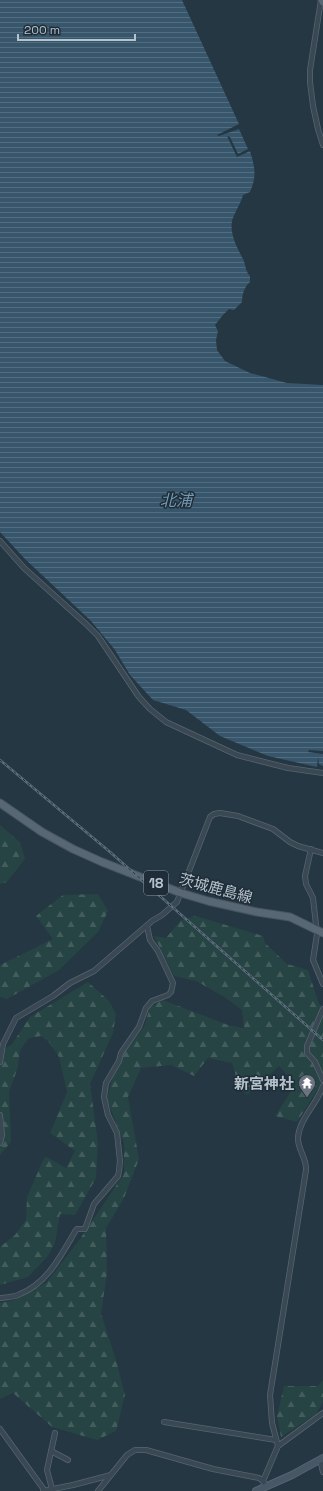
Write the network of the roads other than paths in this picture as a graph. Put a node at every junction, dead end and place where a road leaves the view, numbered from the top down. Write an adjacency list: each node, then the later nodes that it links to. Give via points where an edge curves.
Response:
1 (322, 1): 2 (street, via 310,82)
2 (323, 145)
3 (0, 541): 4 (street, via 24,568 98,636 139,697 166,722 237,755 288,768)
4 (323, 773)
5 (0, 803): 8 (main road, 茨城鹿島線 / 18, via 39,830 73,849)
6 (311, 849): 7 (street); 8 (street, via 294,844 273,830 247,819 214,814 210,817); 10 (street, via 305,876 313,898)
7 (323, 852)
8 (181, 893): 9 (street, via 177,902); 10 (main road, 茨城鹿島線 / 18, via 257,912 290,917)
9 (147, 926): 13 (street, via 94,971 70,983 16,1018 4,1044); 18 (street, via 150,940 173,983 168,995 152,1001 146,1008 139,1027 121,1053 106,1083 104,1097 120,1146 118,1176 94,1204 86,1229 76,1230 48,1274 31,1289 19,1295)
10 (320, 932): 11 (street, via 313,960)
11 (323, 984)
12 (323, 1009): 14 (street, via 307,1046 307,1054 315,1062)
13 (0, 1062)
14 (323, 1080)
15 (323, 1086): 23 (street, via 300,1128 298,1138 307,1163 272,1376 270,1395)
16 (0, 1115): 17 (street)
17 (0, 1143)
18 (0, 1298)
19 (323, 1413): 24 (street)
20 (164, 1422): 23 (street)
21 (0, 1429): 32 (street)
22 (55, 1433): 25 (street)
23 (276, 1440): 24 (street)
24 (278, 1446): 30 (street)
25 (51, 1451): 26 (street); 31 (street, via 47,1470)
26 (68, 1460)
27 (322, 1461): 28 (street); 30 (main road)
28 (323, 1472)
29 (111, 1475): 30 (street, via 126,1455 140,1449 258,1478); 31 (street); 33 (street)
30 (264, 1484): 34 (main road)
31 (52, 1488): 32 (street)
32 (44, 1491)
33 (98, 1491)
34 (256, 1491)

